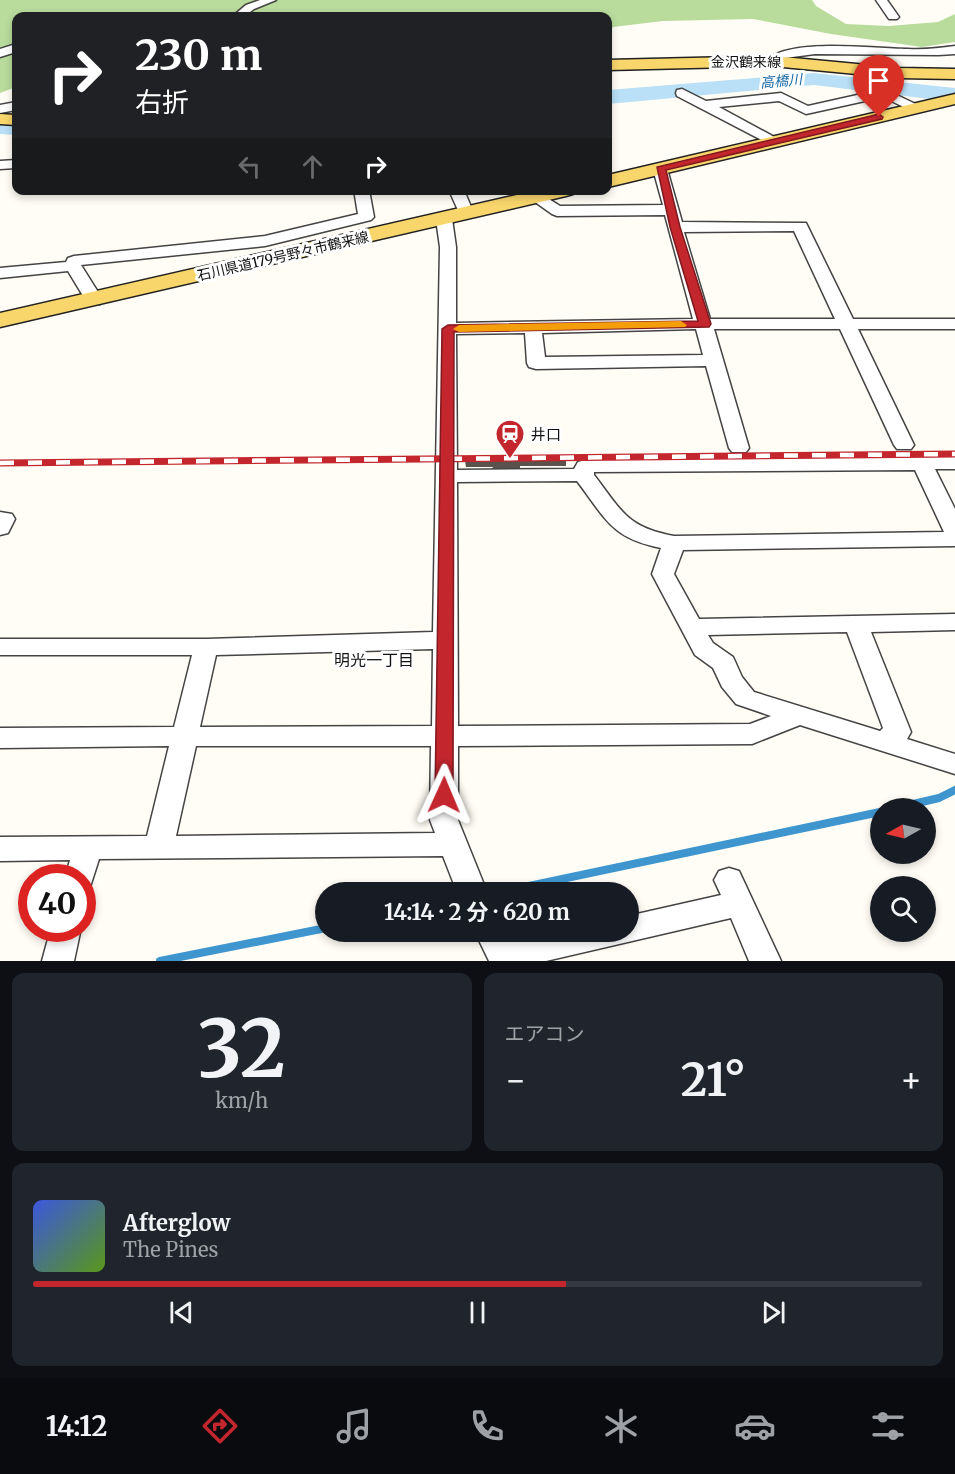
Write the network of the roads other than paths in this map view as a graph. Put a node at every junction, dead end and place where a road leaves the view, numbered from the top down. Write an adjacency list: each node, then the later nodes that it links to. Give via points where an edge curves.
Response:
1 (271, 0): 3 (street)
2 (881, 0): 4 (street)
3 (243, 12)
4 (893, 17)
5 (955, 50): 6 (street)
6 (808, 51): 7 (street, via 786,53); 9 (street)
7 (772, 61): 8 (main road, 金沢鶴来線); 9 (main road, 金沢鶴来線)
8 (612, 65)
9 (826, 66): 10 (main road, 金沢鶴来線, via 899,74)
10 (955, 74)
11 (682, 93): 13 (street)
12 (955, 99): 14 (main road)
13 (704, 105): 14 (street, via 781,97 806,110 884,93); 15 (street)
14 (917, 108): 15 (main road)
15 (773, 142): 16 (main road)
16 (660, 169): 17 (main road); 25 (street)
17 (612, 180)
18 (362, 195): 27 (street, via 366,217 265,241 74,261)
19 (373, 195): 23 (street)
20 (458, 195): 24 (street)
21 (545, 195): 22 (main road, 石川県道179号野々市鶴来線)
22 (536, 197): 24 (main road, 石川県道179号野々市鶴来線); 25 (street, via 557,211)
23 (375, 208)
24 (466, 214): 26 (main road, 石川県道179号野々市鶴来線)
25 (674, 218): 31 (street); 32 (street, via 800,226)
26 (444, 219): 29 (main road, 石川県道179号野々市鶴来線); 35 (street)
27 (73, 266): 28 (street); 29 (street)
28 (0, 273)
29 (94, 300): 30 (main road, 石川県道179号野々市鶴来線)
30 (0, 320)
31 (705, 324): 32 (street); 34 (street); 36 (street)
32 (849, 324): 33 (street); 37 (street)
33 (955, 324)
34 (533, 327): 35 (street); 36 (street, via 536,363)
35 (448, 329): 42 (street)
36 (714, 360): 38 (street)
37 (904, 445)
38 (739, 448)
39 (922, 463): 40 (street); 41 (street, via 585,466); 45 (street)
40 (955, 463)
41 (583, 475): 42 (street); 47 (street, via 624,526 642,537)
42 (445, 476): 51 (street)
43 (0, 519): 44 (street, via 4,519)
44 (0, 528)
45 (955, 532)
46 (955, 539): 47 (street)
47 (674, 543): 50 (street, via 663,574)
48 (955, 622): 49 (street)
49 (856, 624): 50 (street); 58 (street, via 898,732)
50 (692, 627): 54 (street, via 704,649 724,663 731,681 745,698)
51 (444, 640): 53 (street); 57 (street)
52 (0, 647): 53 (street)
53 (206, 647): 55 (street)
54 (799, 715): 57 (street, via 752,734); 58 (street)
55 (185, 736): 56 (street); 57 (street); 61 (street)
56 (0, 738)
57 (445, 738): 60 (street, via 444,820)
58 (883, 741): 59 (street)
59 (955, 764)
60 (451, 844): 61 (street); 65 (street)
61 (159, 847): 62 (street)
62 (88, 848): 63 (street); 64 (street)
63 (0, 849)
64 (84, 864)
65 (468, 882)
66 (639, 925): 71 (street, via 734,892)
67 (63, 942): 70 (street)
68 (552, 942): 69 (street)
69 (500, 950)
70 (58, 961)
71 (765, 961)

